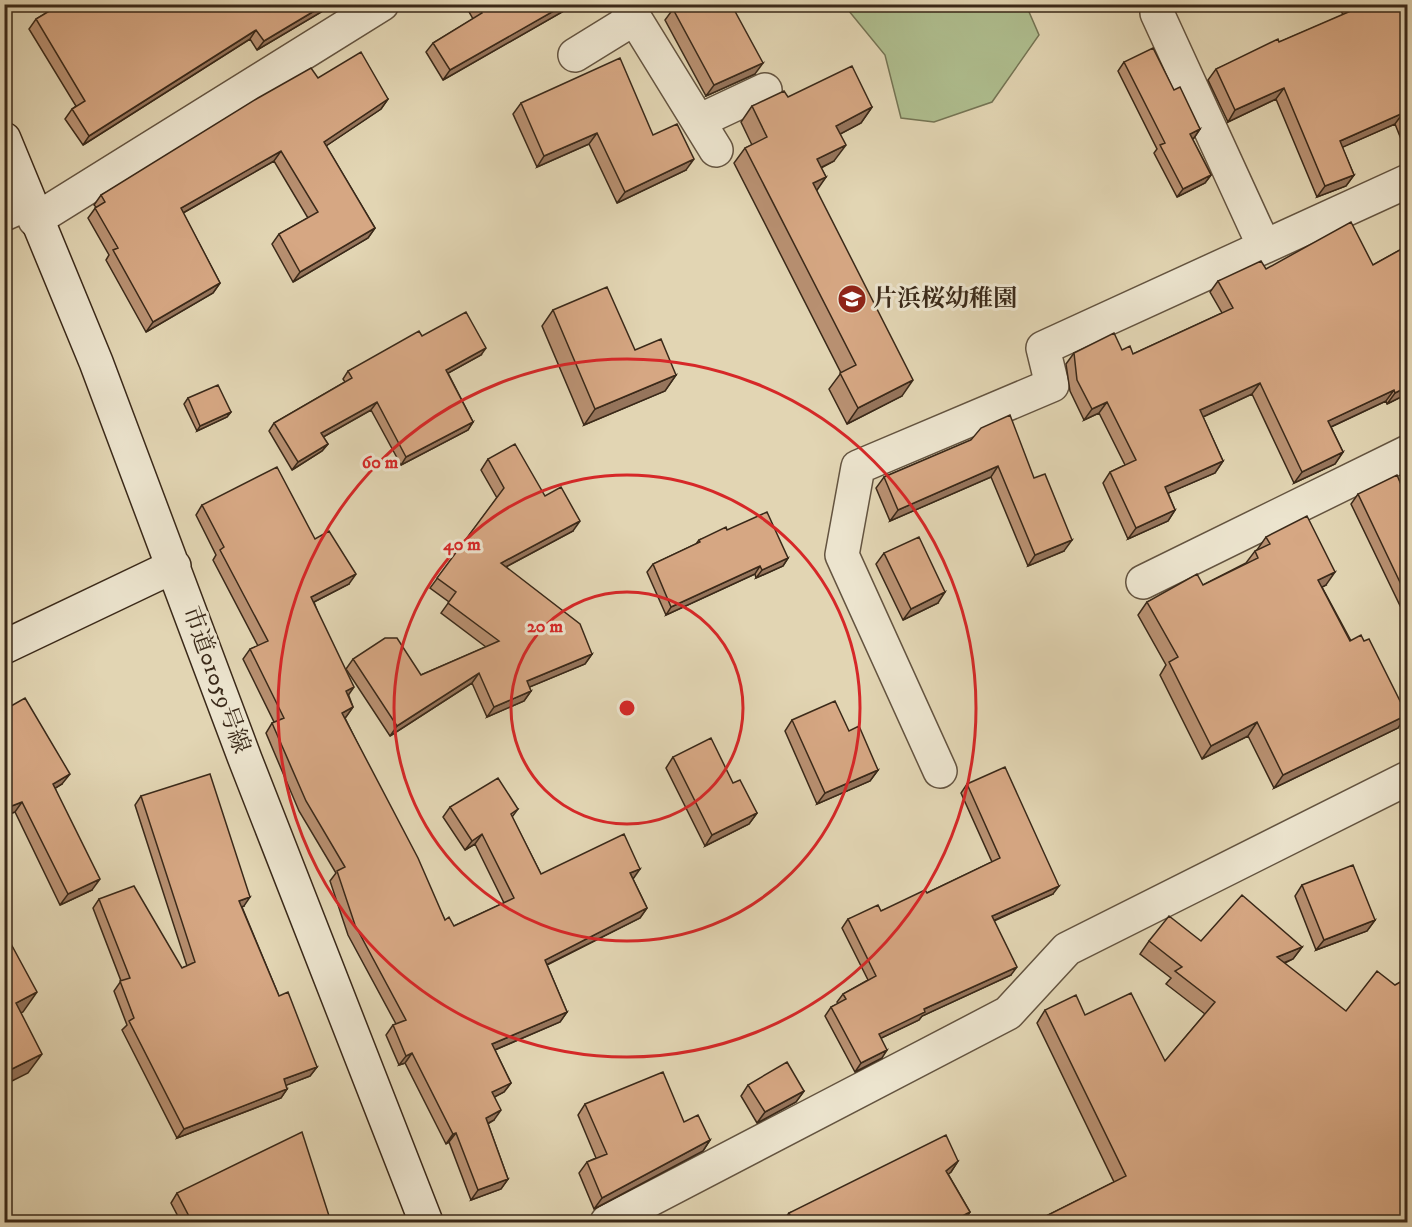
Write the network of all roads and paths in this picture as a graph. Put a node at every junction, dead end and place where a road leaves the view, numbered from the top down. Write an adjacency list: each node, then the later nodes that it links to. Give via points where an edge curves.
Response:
1 (382, 4): 10 (street)
2 (630, 11): 4 (street); 6 (street)
3 (1157, 13): 11 (street)
4 (575, 55)
5 (765, 90): 6 (street)
6 (699, 121): 8 (street)
7 (4, 139): 10 (street, 市道01059号線)
8 (716, 150)
9 (1407, 181): 11 (street)
10 (23, 212): 13 (street, 市道01059号線, via 96,362)
11 (1264, 246): 16 (street, via 1043,348 1052,386 858,467 842,555)
12 (1407, 452): 14 (street)
13 (174, 566): 15 (street); 18 (street, 市道01059号線)
14 (1143, 582)
15 (4, 647)
16 (940, 771)
17 (1407, 778): 19 (street, via 1067,949 1008,1013)
18 (426, 1222)
19 (607, 1222)

